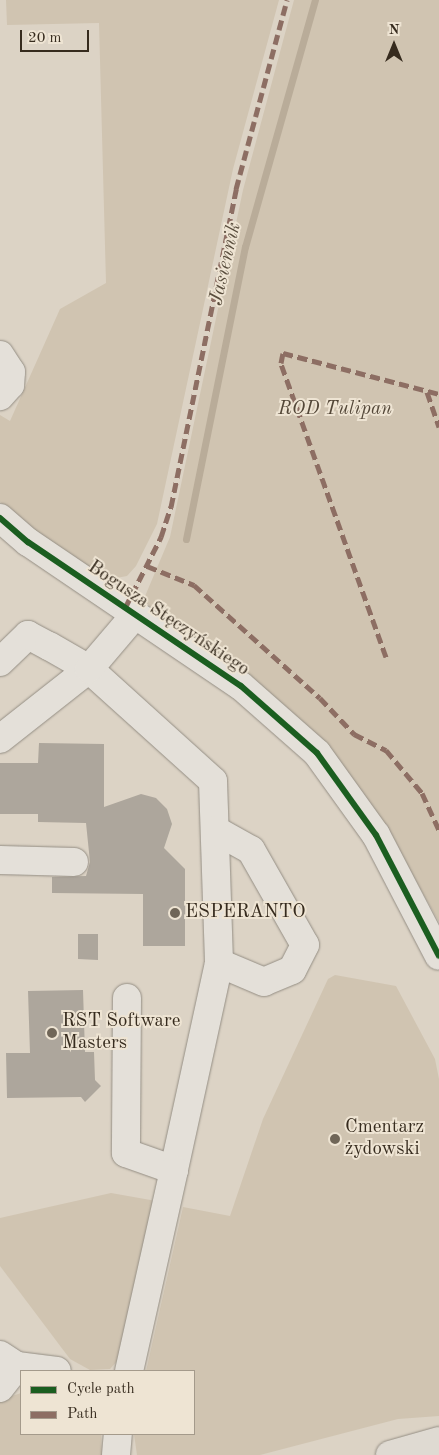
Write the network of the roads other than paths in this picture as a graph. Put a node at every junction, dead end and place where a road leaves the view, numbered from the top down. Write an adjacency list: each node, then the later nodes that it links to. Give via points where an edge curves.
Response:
1 (0, 355): 2 (street, via 11,372 10,385)
2 (0, 396)
3 (0, 518): 4 (street, Bogusza Stęczyńskiego, via 28,542)
4 (135, 615): 6 (street); 11 (street, Bogusza Stęczyńskiego, via 241,686 317,753 376,835)
5 (0, 662): 6 (street, via 28,636)
6 (89, 669): 7 (street); 8 (street, via 213,781)
7 (0, 739)
8 (214, 830): 12 (street); 12 (street, via 251,850 305,945 292,970 264,982)
9 (0, 860): 10 (street)
10 (74, 862)
11 (439, 956)
12 (219, 963): 14 (street)
13 (127, 998): 14 (street, via 126,1153)
14 (174, 1170): 17 (street)
15 (8, 1360): 16 (street); 18 (street)
16 (53, 1370)
17 (129, 1370)
18 (0, 1388)
19 (118, 1435): 21 (street)
20 (433, 1445): 22 (main road)
21 (116, 1455)
22 (390, 1455)

